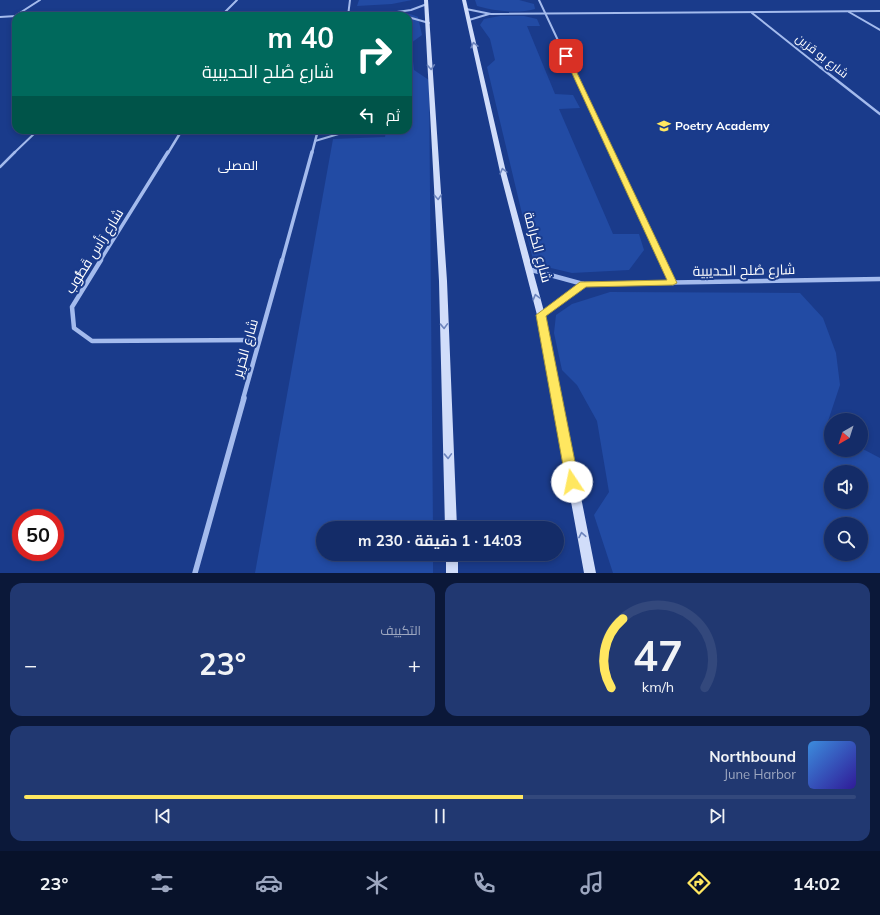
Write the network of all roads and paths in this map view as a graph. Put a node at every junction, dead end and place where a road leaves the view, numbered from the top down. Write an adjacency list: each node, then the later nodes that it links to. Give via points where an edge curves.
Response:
1 (40, 0): 10 (street)
2 (236, 0): 11 (street)
3 (350, 0): 12 (street)
4 (464, 0): 7 (main road, شارع الكرامة)
5 (539, 0): 16 (street)
6 (426, 2): 13 (street, via 410,10); 21 (main road)
7 (466, 9): 15 (street); 20 (main road, شارع الكرامة)
8 (848, 11): 9 (street); 14 (street); 22 (street)
9 (880, 11)
10 (21, 12)
11 (224, 12)
12 (348, 12)
13 (397, 12)
14 (752, 13): 16 (street); 23 (street, شارع بو قرَين)
15 (491, 14): 16 (street); 20 (street)
16 (546, 14): 32 (street)
17 (12, 16): 18 (street)
18 (0, 17)
19 (412, 18): 21 (street)
20 (469, 20): 30 (main road, شارع الكرامة, one-way to 20)
21 (429, 23): 36 (main road, one-way to 36, via 443,281)
22 (880, 30)
23 (880, 114)
24 (34, 134): 29 (lane)
25 (180, 134): 35 (street, شارع رَأس قَطُّوب, via 72,307 74,328 92,341)
26 (317, 134): 28 (street, شارع الحَرِير)
27 (339, 134): 28 (lane)
28 (315, 141): 35 (street, شارع الحَرِير)
29 (0, 167)
30 (528, 269): 33 (street, شارع صُلح الحديبية); 34 (main road, شارع الكرامة, one-way to 30)
31 (880, 279): 32 (street, شارع صُلح الحديبية)
32 (673, 283): 33 (street, شارع صُلح الحديبية)
33 (584, 284): 34 (street)
34 (541, 315): 40 (main road, شارع الكرامة, one-way to 34)
35 (259, 340): 38 (street, شارع الحَرِير)
36 (451, 521)
37 (452, 561): 39 (main road)
38 (195, 573)
39 (452, 573)
40 (590, 573)

